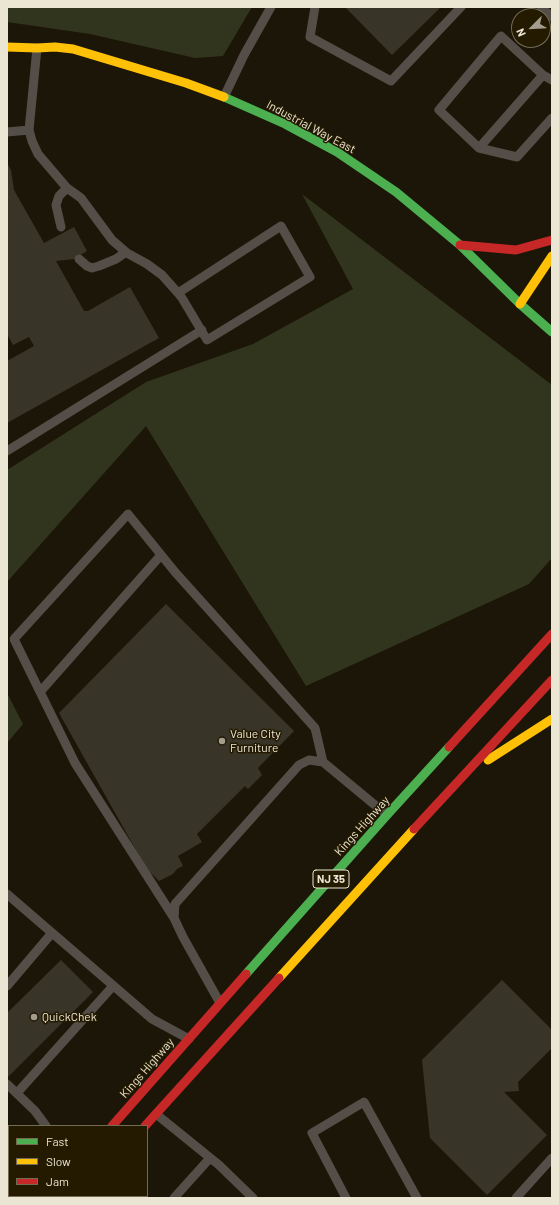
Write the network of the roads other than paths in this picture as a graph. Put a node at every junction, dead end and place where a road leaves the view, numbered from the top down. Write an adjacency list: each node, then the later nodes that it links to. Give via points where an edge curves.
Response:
1 (271, 7): 10 (lane)
2 (315, 7): 3 (lane, via 310,37 391,81)
3 (461, 7)
4 (541, 7): 5 (lane)
5 (552, 17)
6 (7, 47): 7 (main road, Industrial Way East)
7 (36, 48): 10 (main road, Industrial Way East, via 73,49); 12 (lane)
8 (542, 75): 9 (lane); 14 (lane); 14 (lane, via 501,36 439,110)
9 (552, 80)
10 (224, 97): 18 (main road, Industrial Way East, via 286,124 337,152 396,192)
11 (552, 118): 14 (lane, via 517,158)
12 (29, 130): 13 (lane); 15 (lane, via 38,154)
13 (7, 132)
14 (479, 148)
15 (67, 188): 16 (lane, via 59,196 56,205); 19 (lane, via 81,198 112,240)
16 (61, 227)
17 (552, 240): 18 (main road, via 516,250)
18 (460, 245): 23 (main road, Industrial Way East)
19 (126, 252): 21 (lane, via 116,259 92,268); 22 (lane, via 162,275)
20 (552, 256): 23 (main road)
21 (79, 259)
22 (178, 293): 24 (lane); 24 (lane, via 281,226 310,277 208,340)
23 (520, 304): 25 (main road, Industrial Way East)
24 (202, 330): 26 (lane)
25 (552, 332)
26 (7, 451)
27 (161, 555): 30 (lane); 30 (lane, via 128,514 14,639); 32 (lane, via 315,728)
28 (552, 634): 34 (main road, Kings Highway / NJ 35)
29 (552, 680): 33 (main road, NJ 35)
30 (40, 692): 36 (lane, via 75,763)
31 (552, 719): 33 (main road)
32 (322, 762): 34 (lane); 36 (lane, via 310,760 299,765 175,904)
33 (461, 777): 44 (main road, NJ 35)
34 (387, 815): 40 (main road, Kings Highway / NJ 35)
35 (7, 894): 37 (lane)
36 (174, 918): 40 (lane)
37 (52, 933): 38 (lane); 39 (lane)
38 (7, 986)
39 (114, 986): 41 (lane, via 152,1019); 43 (lane)
40 (220, 1003): 41 (main road, Kings Highway / NJ 35)
41 (189, 1039): 46 (main road, Kings Highway / NJ 35)
42 (7, 1084): 43 (lane)
43 (17, 1093): 45 (lane)
44 (156, 1114): 47 (main road, NJ 35); 48 (lane)
45 (45, 1125)
46 (113, 1125)
47 (146, 1125)
48 (210, 1158): 50 (lane); 51 (lane)
49 (552, 1158): 54 (lane)
50 (174, 1198)
51 (253, 1198)
52 (346, 1198): 53 (lane, via 312,1133 364,1102)
53 (417, 1198)
54 (516, 1198)

